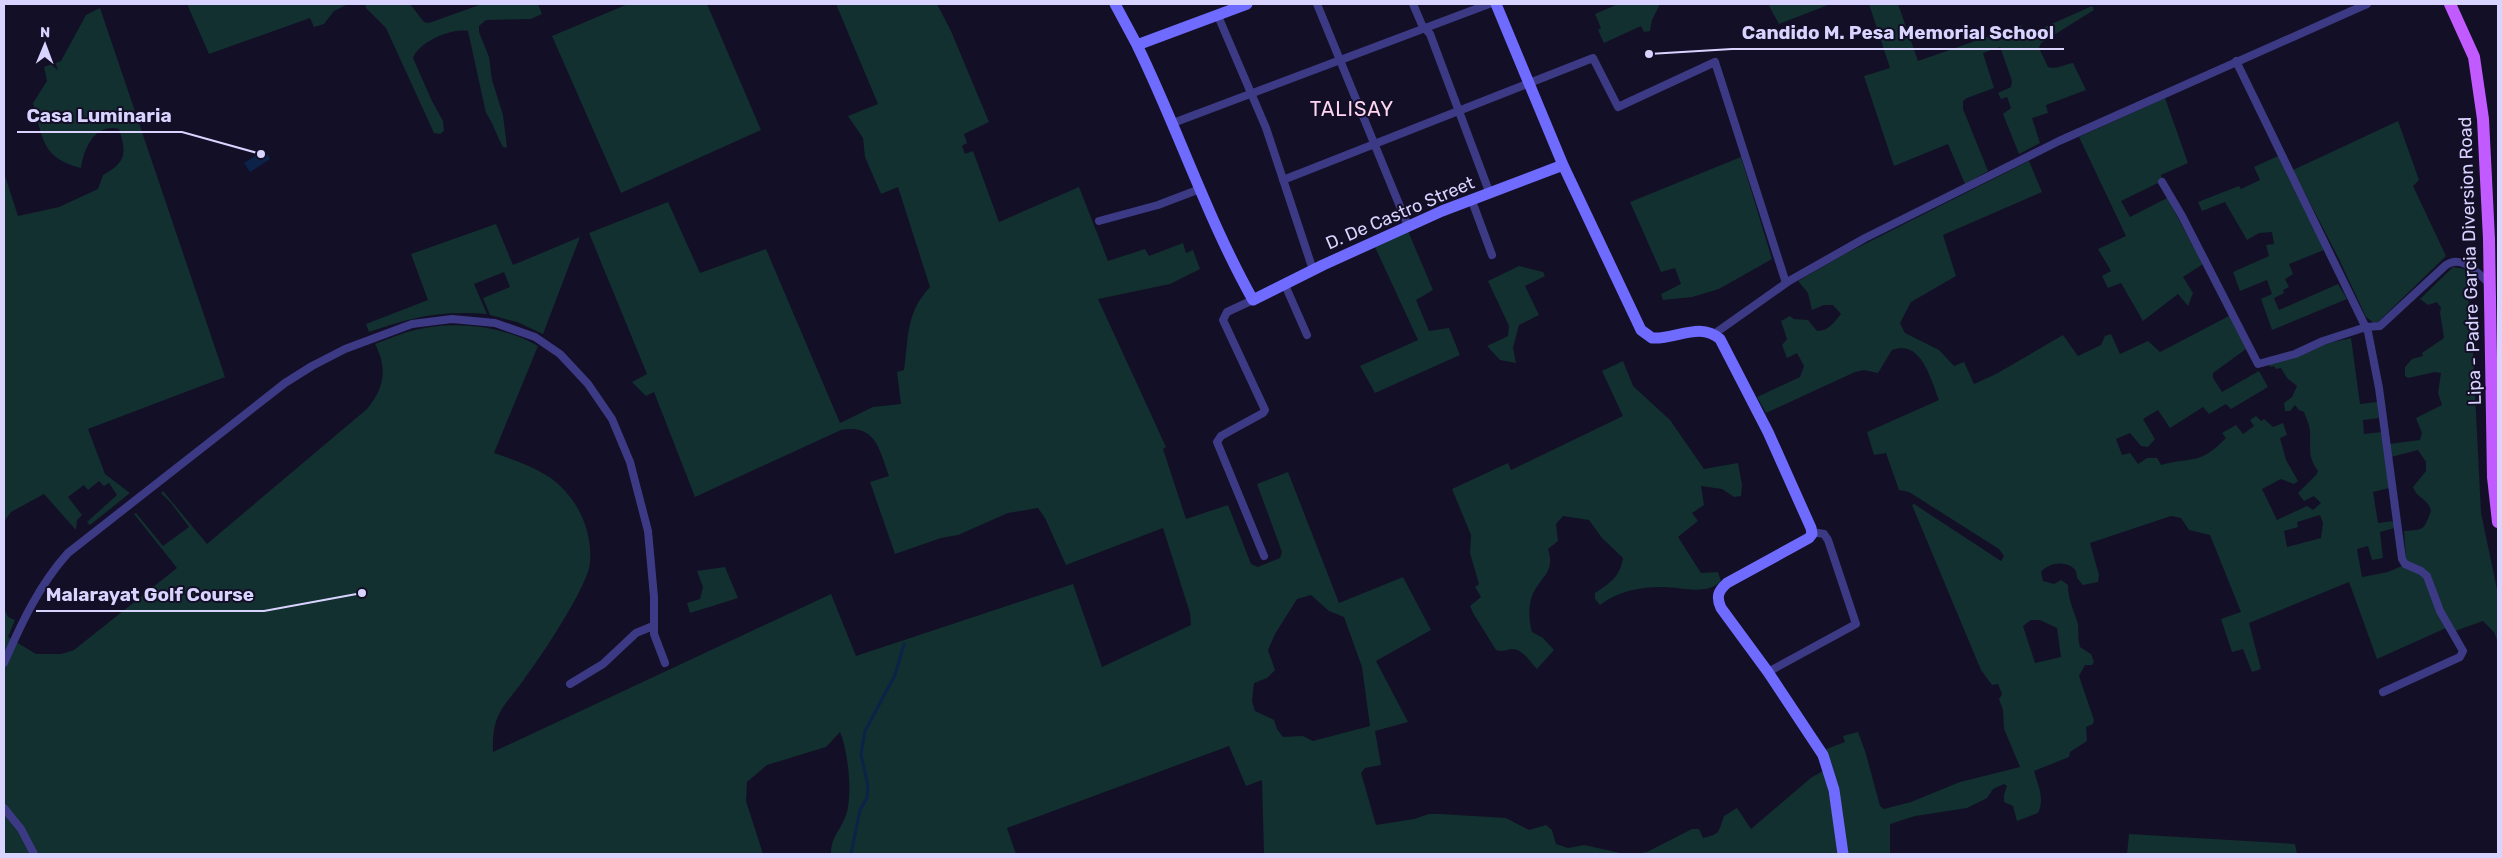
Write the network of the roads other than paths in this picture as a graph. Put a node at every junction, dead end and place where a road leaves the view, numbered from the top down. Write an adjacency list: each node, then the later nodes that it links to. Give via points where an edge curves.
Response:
1 (1115, 4): 11 (street)
2 (1246, 4): 9 (street)
3 (1317, 4): 12 (street)
4 (1413, 4): 10 (street)
5 (1489, 4): 10 (street)
6 (1496, 4): 14 (street)
7 (2367, 4): 13 (street)
8 (2450, 4): 30 (main road, Lipa - Padre Garcia Diversion Road, via 2474,57 2479,88 2486,155)
9 (1218, 16): 11 (street); 15 (street)
10 (1426, 29): 12 (street); 16 (street)
11 (1137, 45): 17 (street)
12 (1340, 61): 15 (street); 18 (street)
13 (2236, 61): 29 (street, via 2052,144 1866,238); 33 (street)
14 (1531, 84): 16 (street); 19 (street); 29 (street, via 1593,58 1620,107 1715,62)
15 (1250, 94): 17 (street); 20 (street, via 1266,128)
16 (1458, 112): 18 (street); 23 (street)
17 (1172, 123): 22 (street)
18 (1374, 146): 20 (street); 26 (street)
19 (1562, 165): 23 (street, D. De Castro Street); 34 (street, via 1643,333 1656,338 1697,331)
20 (1283, 180): 28 (street)
21 (2162, 182): 33 (street, via 2258,364 2295,354)
22 (1200, 189): 25 (street); 32 (street)
23 (1490, 194): 24 (street, D. De Castro Street)
24 (1472, 201): 26 (street, D. De Castro Street); 27 (street)
25 (1099, 222)
26 (1408, 226): 28 (street, D. De Castro Street)
27 (1492, 255)
28 (1313, 270): 31 (street, D. De Castro Street)
29 (1786, 283): 34 (street)
30 (2490, 284): 33 (street, via 2463,262 2454,261 2380,326); 36 (main road, Lipa - Padre Garcia Diversion Road, via 2493,477)
31 (1285, 285): 32 (street, D. De Castro Street); 35 (street)
32 (1253, 300): 38 (street, via 1226,312 1223,320 1265,410 1221,436 1217,442)
33 (2366, 327): 44 (street, via 2377,380 2402,559 2427,576 2444,620 2463,650 2460,657)
34 (1714, 334): 37 (street, via 1724,346 1768,432)
35 (1307, 335)
36 (2498, 522)
37 (1812, 532): 42 (street, via 1824,534 1828,540 1856,624); 42 (street, via 1809,538 1726,583 1718,594 1721,608)
38 (1264, 556)
39 (653, 626): 40 (street, via 651,558 643,507 625,448 602,402 570,364 534,337 496,324 452,319 393,329 345,349 285,383 68,553 44,583 20,625); 41 (street); 43 (street, via 636,633 603,664)
40 (4, 663)
41 (665, 663)
42 (1768, 672): 47 (street, via 1826,761 1834,790)
43 (570, 684)
44 (2383, 692)
45 (4, 808): 46 (street, via 21,829)
46 (34, 854)
47 (1843, 854)

